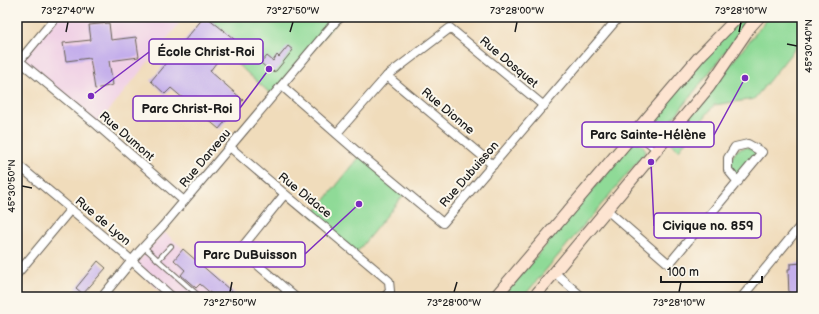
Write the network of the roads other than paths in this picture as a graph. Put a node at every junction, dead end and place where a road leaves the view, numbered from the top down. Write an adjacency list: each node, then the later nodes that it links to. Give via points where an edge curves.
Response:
1 (56, 17): 6 (street)
2 (341, 17): 8 (street, Rue Darveau)
3 (619, 17): 9 (street, Rue Dubuisson)
4 (738, 17): 11 (main road, via 700,56)
5 (759, 17): 13 (main road, via 709,87)
6 (18, 62): 18 (street, Rue Dumont, via 97,125)
7 (386, 76): 9 (street, Rue Dosquet, via 450,28); 10 (street, Rue Dosquet); 15 (street, Rue Dionne)
8 (282, 86): 10 (street, Rue Dubuisson); 12 (street, Rue Darveau)
9 (544, 106): 15 (street, Rue Dubuisson)
10 (337, 133): 15 (street, Rue Dubuisson, via 443,223)
11 (634, 133): 13 (lane); 35 (main road)
12 (230, 147): 17 (street, Rue Didace); 18 (street, Rue Darveau)
13 (655, 150): 20 (main road)
14 (17, 164): 19 (street, Rue de Lyon)
15 (493, 165)
16 (738, 182): 16 (street, via 762,152 748,144 735,147 728,158 728,170); 20 (street, via 669,264)
17 (284, 195): 28 (street, via 243,246 245,254); 34 (street, Rue Didace, via 389,281 390,292)
18 (184, 201): 23 (street, Rue Darveau)
19 (71, 209): 25 (street, Rue de Lyon); 27 (street)
20 (607, 210): 26 (main road)
21 (802, 224): 38 (street)
22 (172, 246): 24 (lane)
23 (144, 247): 24 (lane); 25 (street, Rue Darveau)
24 (158, 260): 31 (lane)
25 (132, 261): 29 (street, Rue Darveau); 30 (street, Rue de Lyon)
26 (555, 273): 36 (main road); 37 (street)
27 (17, 274)
28 (286, 289): 32 (lane); 33 (street)
29 (102, 297)
30 (172, 297)
31 (200, 297)
32 (280, 297)
33 (295, 297)
34 (385, 297)
35 (494, 297)
36 (534, 297)
37 (582, 297)
38 (742, 297)

